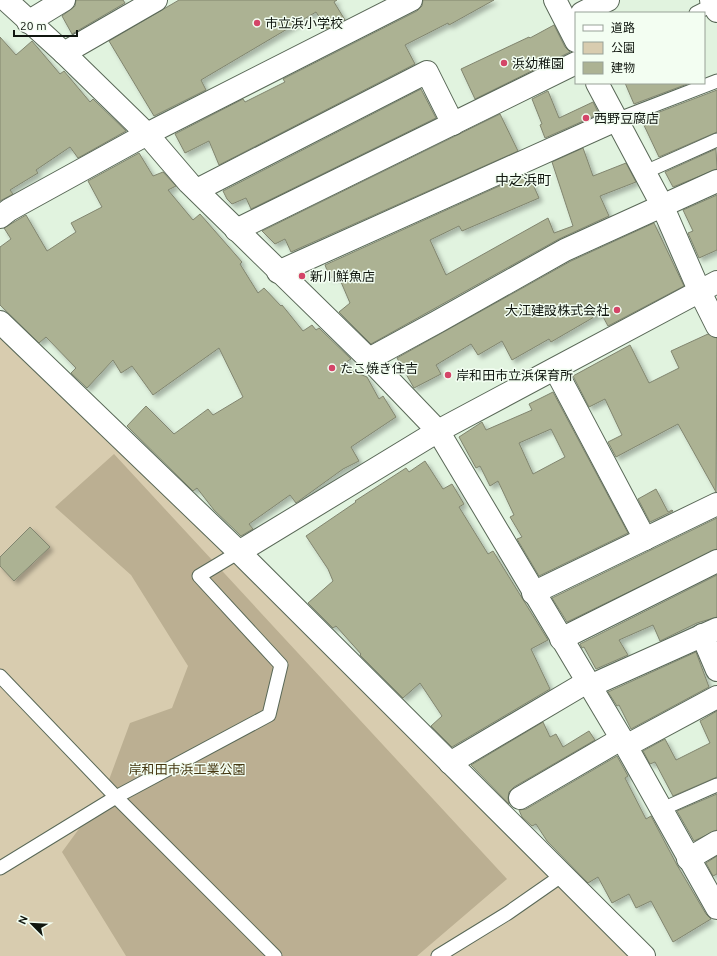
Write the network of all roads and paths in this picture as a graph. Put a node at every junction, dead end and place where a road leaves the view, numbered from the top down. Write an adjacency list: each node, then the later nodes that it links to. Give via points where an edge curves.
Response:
1 (6, 0): 9 (street)
2 (64, 0): 9 (street)
3 (156, 0): 10 (street)
4 (411, 0): 16 (street)
5 (555, 0): 8 (street)
6 (608, 0): 7 (street)
7 (585, 12)
8 (575, 17)
9 (28, 22): 10 (street)
10 (64, 53): 16 (street)
11 (575, 63): 15 (street)
12 (717, 81): 14 (lane)
13 (598, 84): 14 (street)
14 (616, 120): 18 (street); 24 (street)
15 (453, 124): 20 (street, via 427,72); 23 (street)
16 (147, 134): 20 (street); 22 (street)
17 (717, 140): 18 (lane)
18 (643, 173): 21 (street)
19 (717, 181): 21 (street)
20 (197, 190): 23 (street)
21 (662, 205): 25 (street); 28 (street, via 565,250)
22 (0, 217)
23 (236, 230): 24 (street)
24 (278, 272): 28 (street)
25 (708, 286): 27 (street); 29 (street)
26 (0, 322): 33 (street)
27 (717, 326)
28 (369, 359): 30 (street)
29 (555, 369): 30 (street); 32 (street)
30 (438, 431): 33 (street); 35 (street)
31 (717, 504): 32 (street)
32 (645, 539): 35 (street)
33 (239, 552): 43 (street); 45 (lane, via 199,576 281,665 269,715)
34 (717, 561): 37 (street)
35 (533, 593): 37 (street)
36 (710, 632): 38 (street); 40 (street)
37 (561, 639): 40 (street)
38 (717, 670)
39 (0, 676): 45 (lane)
40 (588, 684): 42 (street); 43 (street)
41 (717, 697): 42 (street)
42 (623, 743): 46 (street); 47 (street)
43 (450, 763): 51 (street)
44 (717, 785): 47 (lane)
45 (116, 797): 50 (lane); 53 (lane)
46 (520, 798)
47 (660, 810): 49 (street)
48 (717, 842): 49 (street)
49 (688, 859): 52 (street)
50 (0, 868)
51 (564, 874): 54 (lane, via 508,913); 55 (street)
52 (717, 908)
53 (275, 956)
54 (438, 956)
55 (644, 956)

